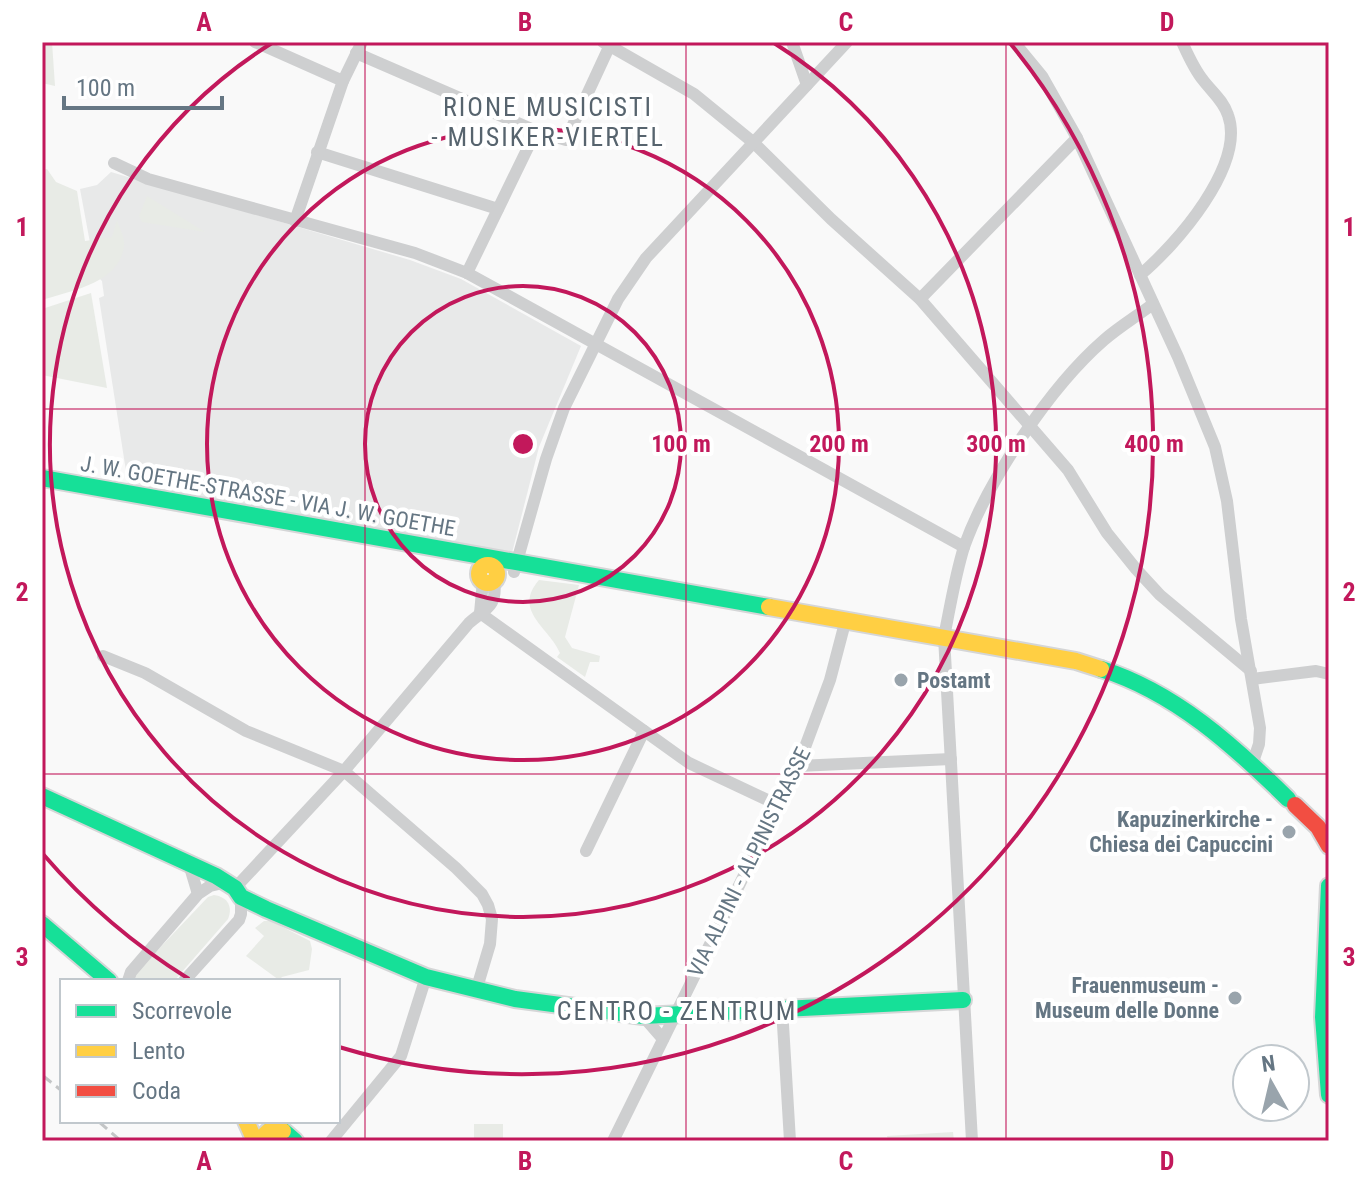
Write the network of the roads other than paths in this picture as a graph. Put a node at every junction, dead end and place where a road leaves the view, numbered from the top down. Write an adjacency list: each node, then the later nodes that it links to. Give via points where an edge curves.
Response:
1 (255, 42): 8 (street)
2 (792, 42): 9 (street)
3 (847, 42): 9 (street)
4 (1014, 42): 11 (street, via 1042,76)
5 (1182, 42): 18 (street, via 1229,116 1232,144 1191,223)
6 (606, 44): 10 (street, via 566,140); 12 (street, via 694,94)
7 (359, 47): 8 (street); 10 (street)
8 (343, 81): 13 (street)
9 (807, 85): 12 (street)
10 (536, 131): 15 (street)
11 (1077, 138): 18 (street); 19 (street)
12 (754, 143): 19 (street); 21 (street, via 646,258)
13 (317, 152): 15 (street); 16 (street)
14 (114, 163): 16 (street, via 148,179)
15 (498, 209): 17 (street)
16 (295, 221): 17 (street, via 415,253)
17 (467, 273): 21 (street)
18 (1140, 275): 20 (street)
19 (920, 299): 22 (street)
20 (1153, 304): 22 (street, via 1103,341); 31 (street, via 1215,447)
21 (594, 345): 24 (street); 25 (street)
22 (1031, 426): 24 (street, via 994,482); 31 (street, via 1136,569)
23 (42, 478): 25 (main road, J. W. GOETHE-STRASSE - VIA J. W. GOETHE, via 464,552 473,569)
24 (964, 547): 28 (street)
25 (501, 567): 26 (street); 27 (main road)
26 (480, 613): 32 (street); 36 (street)
27 (846, 619): 28 (main road); 35 (street, VIA ALPINI - ALPINISTRASSE)
28 (944, 637): 33 (street); 34 (main road, via 1058,657 1127,677 1181,706)
29 (103, 656): 36 (street, via 145,673 246,731)
30 (1329, 674): 31 (street)
31 (1252, 675): 34 (street, via 1260,734)
32 (644, 731): 38 (street, via 689,763); 40 (street)
33 (951, 759): 35 (street); 51 (street)
34 (1252, 765): 39 (main road, via 1318,827)
35 (798, 766): 38 (street, VIA ALPINI - ALPINISTRASSE)
36 (344, 771): 43 (street); 50 (street, via 467,878 488,905 492,931)
37 (42, 796): 41 (main road)
38 (780, 806): 53 (street, VIA ALPINI - ALPINISTRASSE)
39 (1329, 846)
40 (586, 851)
41 (189, 864): 43 (main road); 44 (street)
42 (1329, 886): 56 (main road, via 1322,1019)
43 (233, 889): 44 (street, via 210,886); 47 (main road); 49 (street, via 239,920)
44 (198, 894): 46 (street)
45 (42, 924): 48 (main road)
46 (130, 976)
47 (426, 977): 50 (main road); 60 (street, via 401,1056)
48 (106, 979)
49 (186, 979)
50 (476, 991): 54 (main road)
51 (963, 1000): 52 (main road); 63 (street)
52 (782, 1008): 53 (main road); 62 (street)
53 (676, 1013): 54 (main road); 55 (street, VIA ALPINI - ALPINISTRASSE)
54 (643, 1016): 55 (street)
55 (663, 1039): 61 (street, VIA ALPINI - ALPINISTRASSE)
56 (1329, 1095)
57 (247, 1123): 59 (main road)
58 (284, 1131): 59 (main road, via 267,1131)
59 (257, 1141)
60 (331, 1141)
61 (613, 1141)
62 (790, 1141)
63 (972, 1141)

